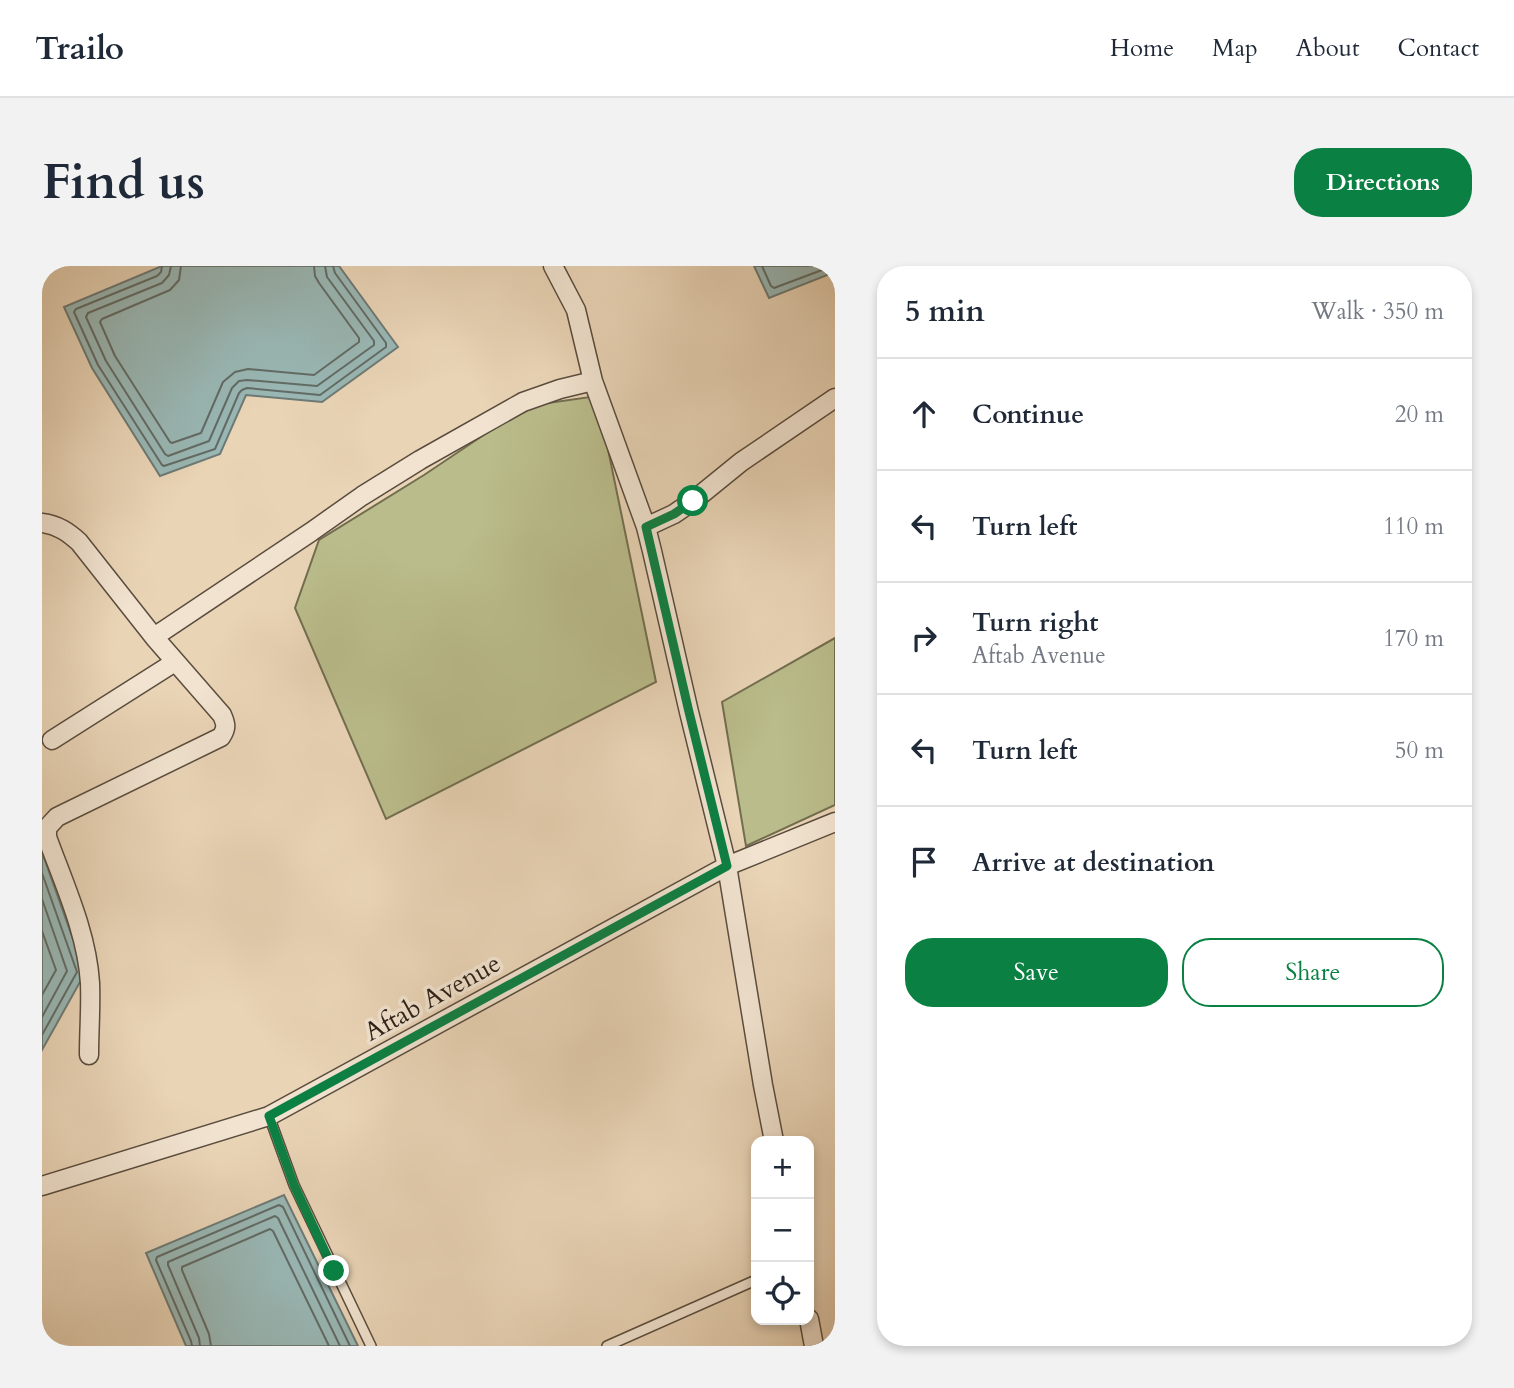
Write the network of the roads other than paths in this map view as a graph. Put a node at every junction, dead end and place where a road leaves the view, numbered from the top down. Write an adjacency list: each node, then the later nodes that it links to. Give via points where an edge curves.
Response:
1 (554, 266): 2 (street, via 576,310)
2 (593, 381): 5 (street); 6 (street, via 523,402 420,460)
3 (835, 398): 5 (street, via 674,514)
4 (42, 523): 6 (street, via 66,530 79,542)
5 (646, 527): 10 (street)
6 (154, 637): 7 (street)
7 (175, 662): 8 (street); 11 (street, via 222,715 226,725 221,737 57,817 47,828 84,946 90,983)
8 (52, 740)
9 (835, 822): 10 (street, Aftab Avenue)
10 (727, 866): 12 (street, Aftab Avenue); 13 (street)
11 (89, 1055)
12 (269, 1116): 14 (street, Aftab Avenue); 17 (lane, via 294,1185)
13 (773, 1136)
14 (42, 1186)
15 (751, 1282): 18 (lane)
16 (810, 1325): 19 (street)
17 (371, 1346)
18 (607, 1346)
19 (814, 1346)

